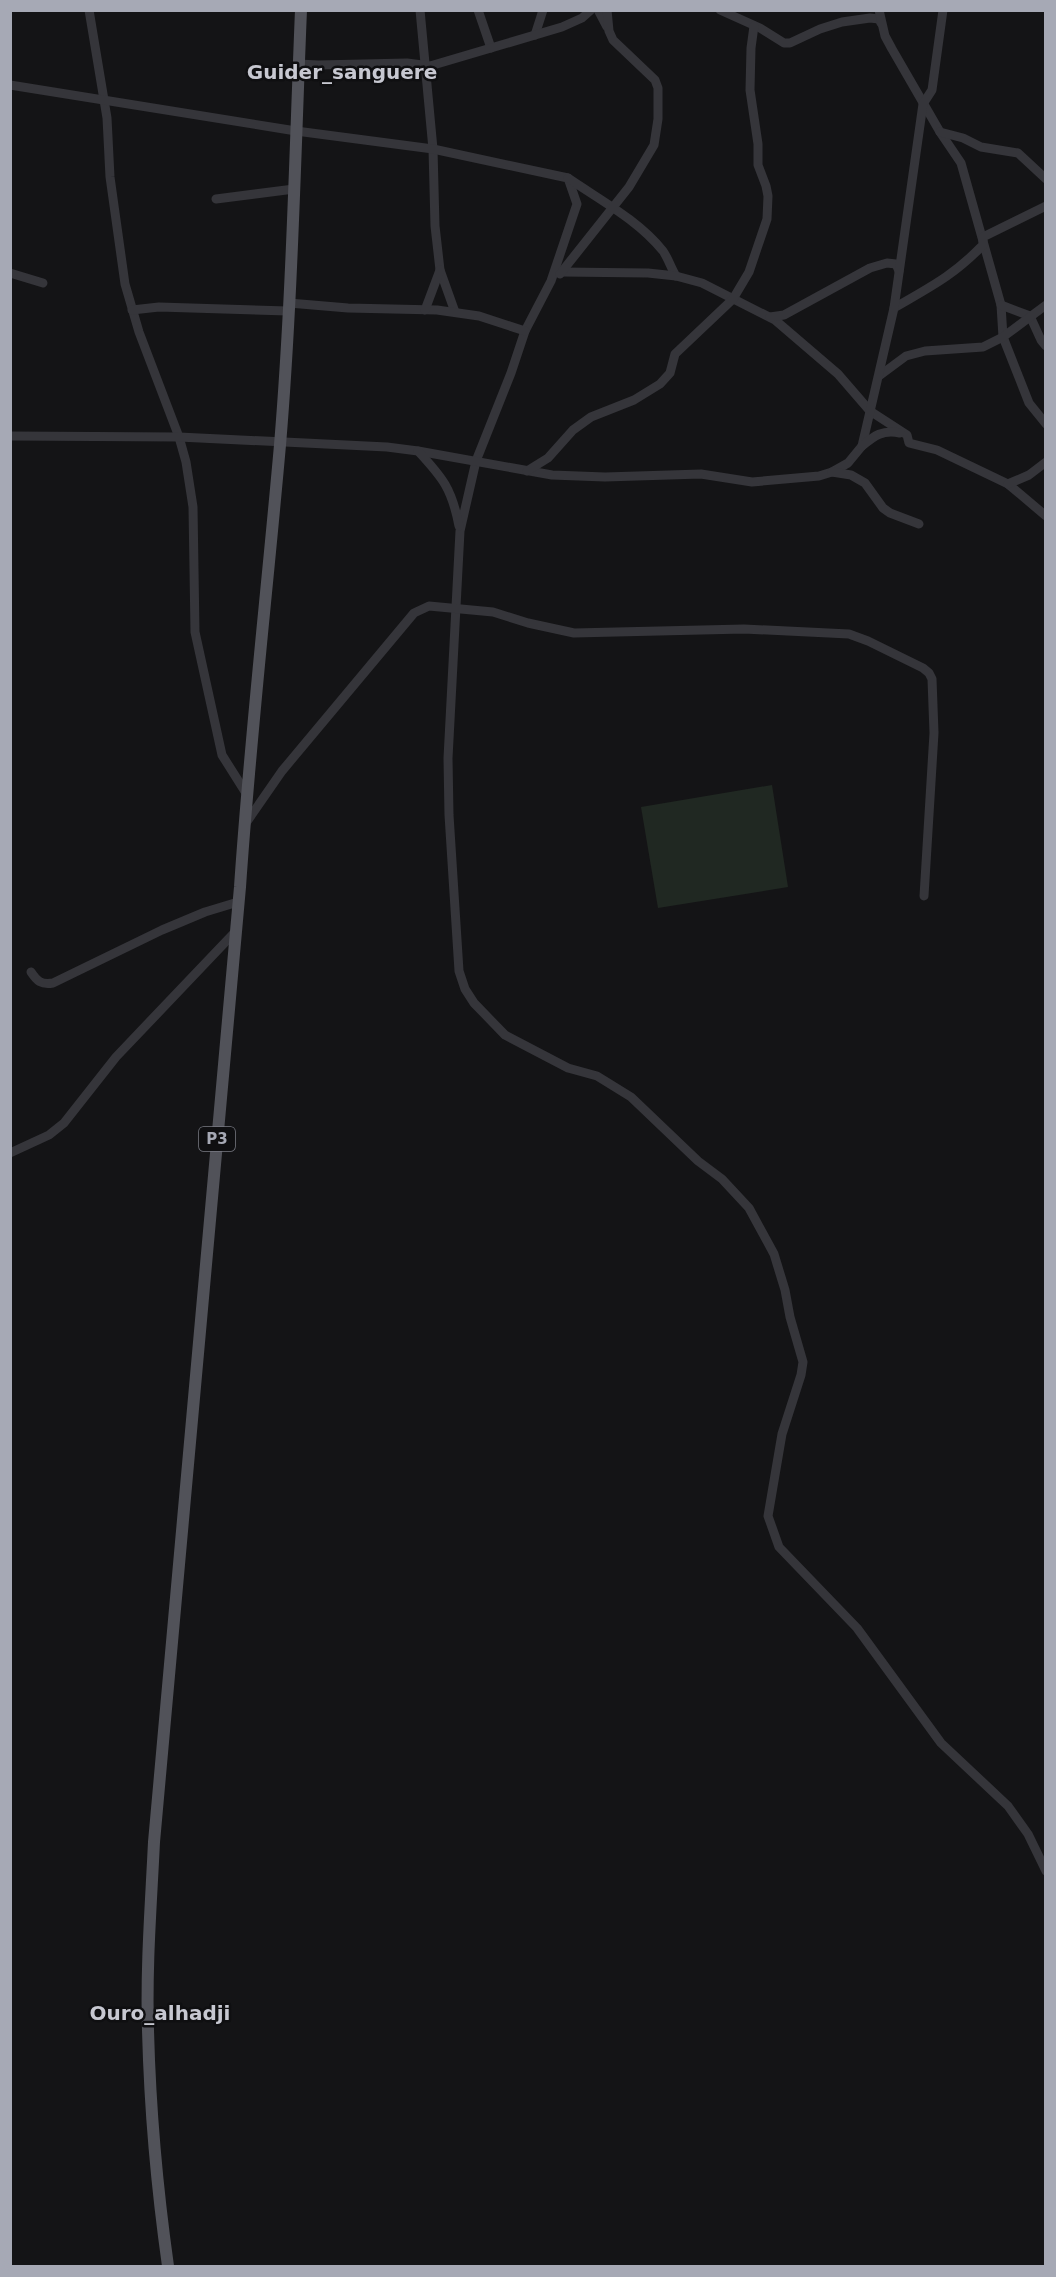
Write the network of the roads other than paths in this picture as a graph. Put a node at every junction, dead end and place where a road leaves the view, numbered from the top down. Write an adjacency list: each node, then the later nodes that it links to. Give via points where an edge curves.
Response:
1 (89, 10): 20 (street)
2 (301, 10): 17 (main road, P3)
3 (420, 10): 18 (street)
4 (478, 10): 16 (street)
5 (543, 10): 15 (street)
6 (591, 10): 15 (street, via 562,27)
7 (598, 10): 14 (street)
8 (607, 10): 14 (street)
9 (720, 10): 12 (street)
10 (879, 10): 13 (street)
11 (943, 10): 21 (street, via 932,90)
12 (754, 26): 13 (street, via 784,43 861,19 879,19); 39 (street, via 750,90 758,165 768,196 767,219 749,272)
13 (883, 27): 21 (street)
14 (609, 31): 30 (street, via 658,88 654,145)
15 (535, 35): 16 (street)
16 (491, 48): 18 (street)
17 (299, 64): 18 (street); 22 (main road, P3)
18 (424, 65): 24 (street)
19 (10, 85): 20 (street)
20 (104, 99): 22 (street); 44 (street, via 112,189)
21 (923, 104): 23 (street); 33 (street)
22 (296, 131): 24 (street); 27 (main road, P3)
23 (940, 132): 26 (street, via 981,147 1018,153); 31 (street, via 961,163)
24 (433, 149): 25 (street); 32 (street)
25 (568, 178): 30 (street); 37 (street, via 577,204)
26 (1046, 179)
27 (294, 189): 28 (street); 42 (main road, P3)
28 (216, 200)
29 (1046, 206): 31 (street)
30 (612, 208): 34 (street); 36 (street, via 664,253)
31 (983, 237): 40 (street); 43 (street, via 983,245 963,266)
32 (440, 270): 45 (street); 46 (street)
33 (899, 271): 43 (street); 48 (street, via 896,264 887,263 870,268 790,312)
34 (562, 272): 36 (street); 37 (street)
35 (10, 273): 38 (street)
36 (676, 276): 39 (street, via 702,283)
37 (551, 281): 49 (street)
38 (43, 284)
39 (733, 299): 48 (street); 63 (street, via 675,354 670,373 660,384 634,400 591,417 573,430 548,458)
40 (1001, 305): 47 (street); 50 (street)
41 (1046, 305): 47 (street)
42 (289, 307): 44 (street); 45 (street); 58 (main road, P3)
43 (894, 308): 52 (street)
44 (132, 310): 57 (street)
45 (425, 310): 46 (street)
46 (455, 312): 49 (street)
47 (1030, 316): 50 (street); 51 (street)
48 (770, 317): 53 (street, via 838,374)
49 (525, 331): 61 (street)
50 (1003, 337): 52 (street, via 983,348 906,356); 54 (street, via 1029,403)
51 (1046, 345)
52 (879, 376): 53 (street)
53 (870, 411): 55 (street); 59 (street)
54 (1046, 424)
55 (907, 435): 59 (street, via 881,432); 65 (street, via 909,443 937,450)
56 (10, 436): 57 (street)
57 (178, 437): 58 (street); 70 (street, via 193,507 195,632 222,755)
58 (280, 443): 60 (street); 70 (main road, P3)
59 (862, 446): 64 (street, via 848,463)
60 (418, 451): 61 (street); 68 (street, via 454,500)
61 (476, 461): 63 (street); 68 (street)
62 (1046, 462): 65 (street)
63 (528, 471): 64 (street, via 605,477 701,474 752,482)
64 (832, 472): 67 (street, via 851,475 865,483 883,508)
65 (1008, 484): 66 (street)
66 (1046, 516)
67 (919, 524)
68 (460, 531): 69 (street)
69 (457, 608): 71 (street, via 429,606 414,613 282,771); 72 (street, via 493,612 574,633 744,629 849,634 929,672 934,709); 77 (street, via 448,815 459,971 465,989 506,1035 568,1068 597,1076 631,1097 749,1208 774,1254 803,1362 782,1434 768,1516 779,1547 857,1628 941,1743 1008,1806 1028,1834)
70 (246, 793): 71 (main road, P3)
71 (244, 825): 73 (main road, P3)
72 (924, 896)
73 (238, 902): 74 (main road, P3); 75 (street, via 162,930 53,983 40,983)
74 (235, 932): 76 (street, via 116,1057 64,1123 49,1135); 78 (main road, P3, via 149,1929 148,2029 153,2118)
75 (31, 972)
76 (10, 1153)
77 (1046, 1871)
78 (168, 2266)

